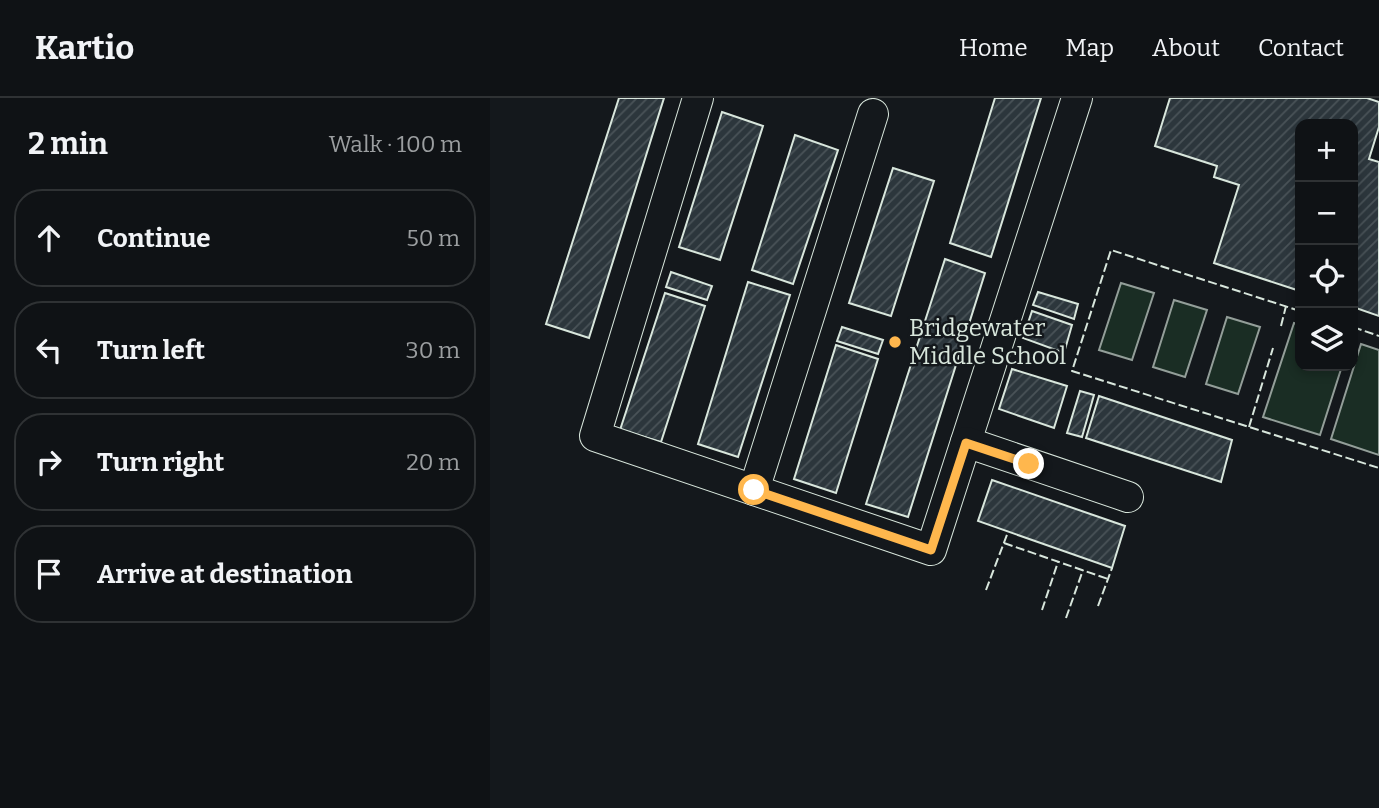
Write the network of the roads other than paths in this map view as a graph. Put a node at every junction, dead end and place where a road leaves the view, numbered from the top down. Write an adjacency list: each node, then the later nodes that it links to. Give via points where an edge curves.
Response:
1 (698, 98): 5 (lane, via 595,436)
2 (1077, 98): 4 (lane)
3 (873, 114): 5 (lane)
4 (966, 443): 5 (lane, via 931,550); 6 (lane)
5 (754, 490)
6 (1128, 497)

